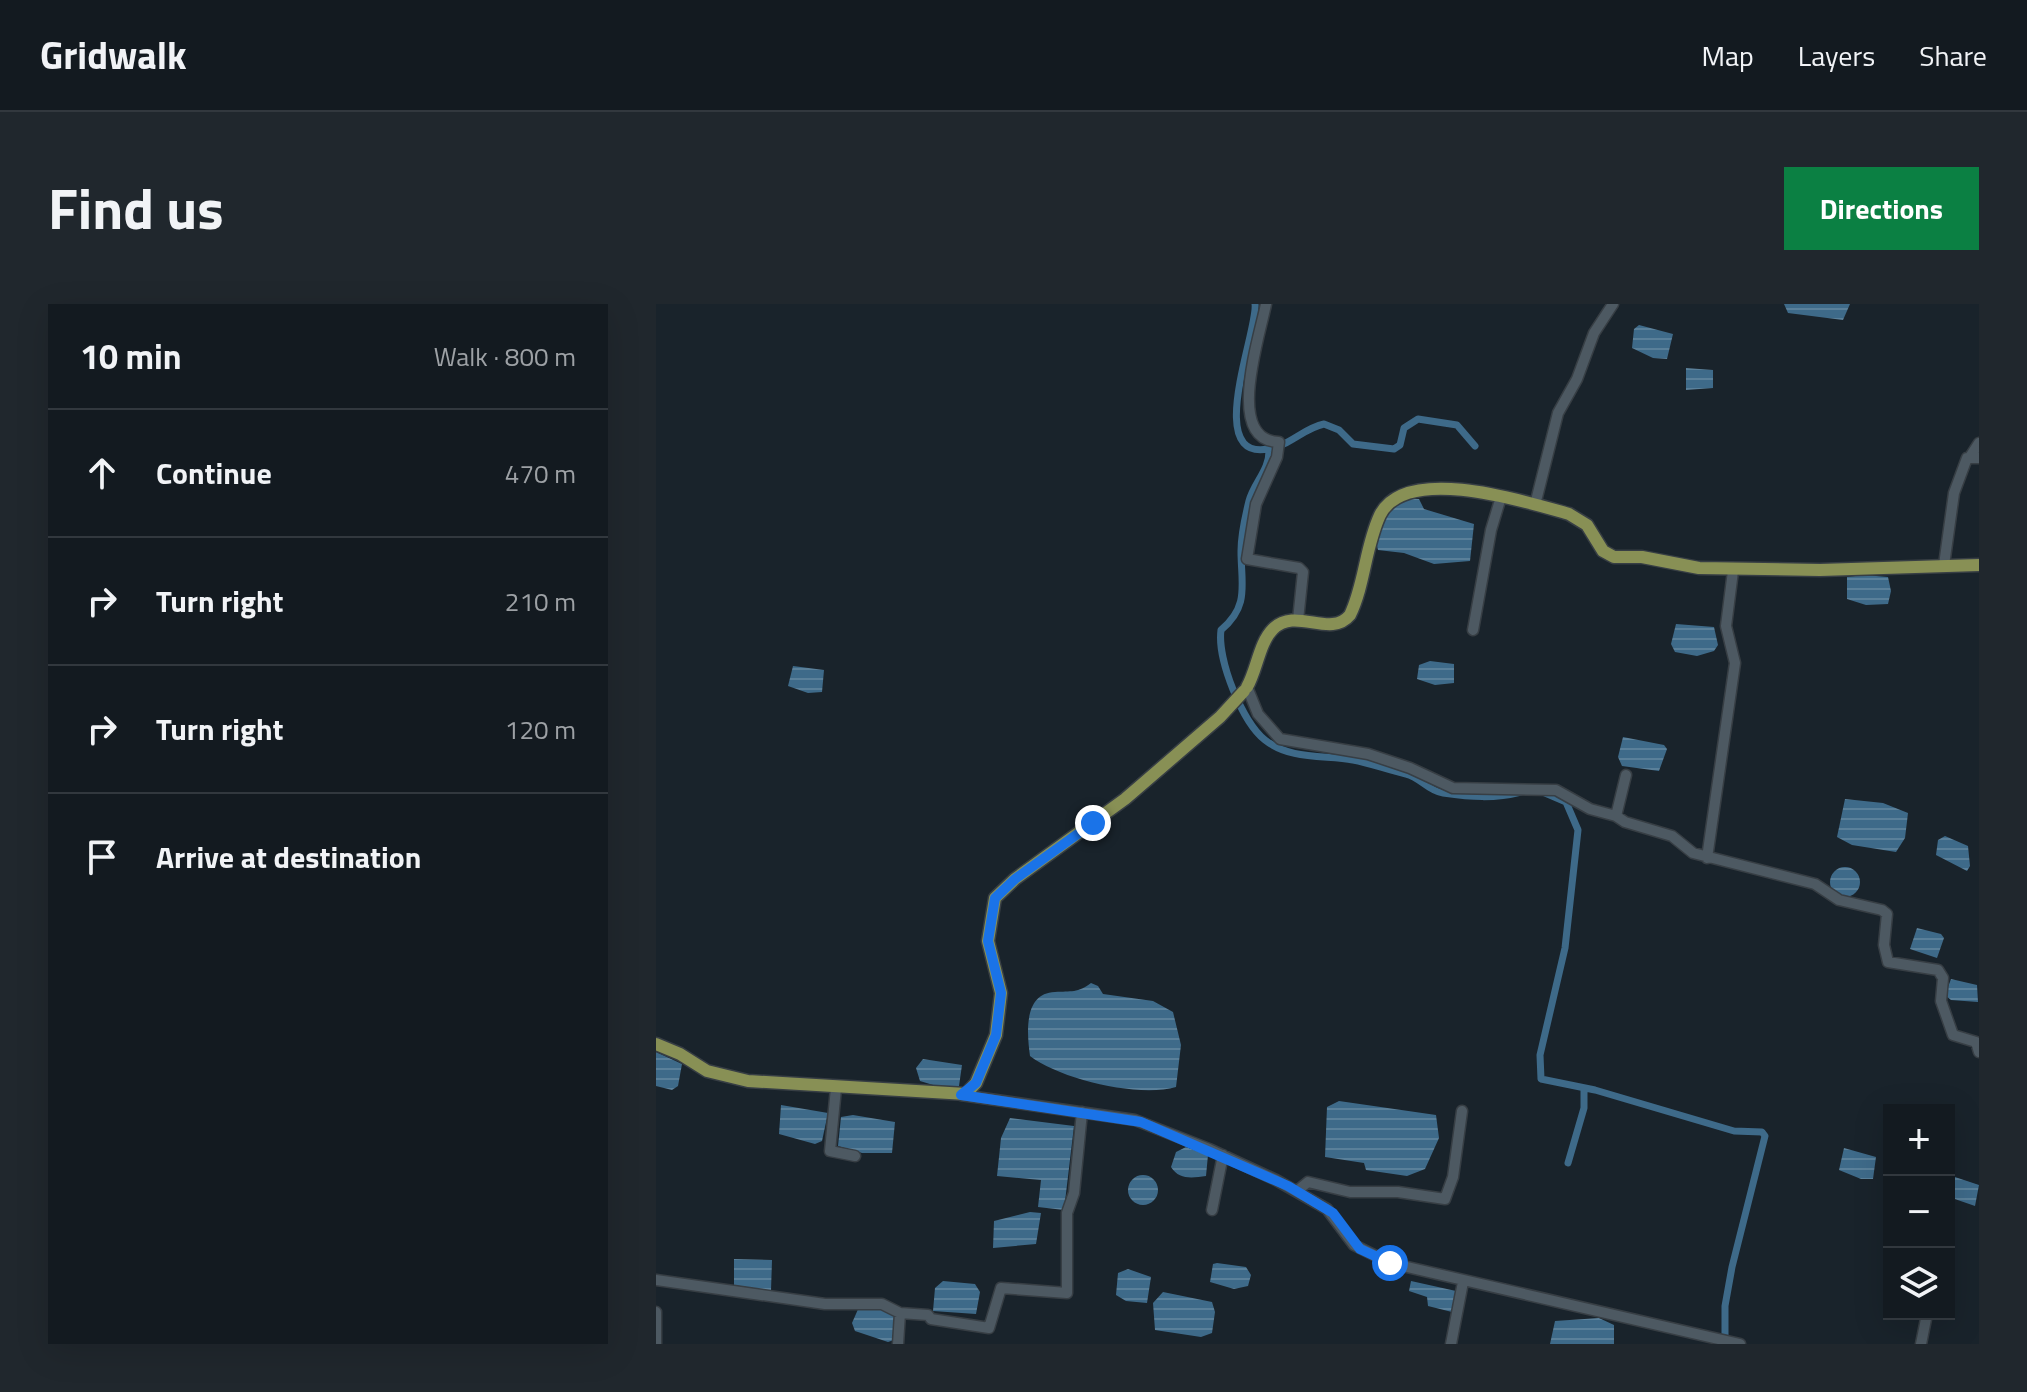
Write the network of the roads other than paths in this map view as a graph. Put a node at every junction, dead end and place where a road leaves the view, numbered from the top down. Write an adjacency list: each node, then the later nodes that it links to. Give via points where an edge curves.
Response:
1 (1266, 304): 10 (street, via 1248,411 1255,432 1279,442 1256,504 1247,559 1303,572)
2 (1613, 304): 6 (street, via 1558,413)
3 (1979, 443): 4 (street)
4 (1974, 458): 7 (street, via 1963,463 1954,493)
5 (1501, 497): 6 (main road); 10 (main road, via 1442,487 1392,499 1380,515 1350,615 1334,625); 11 (street)
6 (1535, 505): 9 (main road, via 1580,520 1603,551 1614,557)
7 (1944, 565): 8 (main road); 9 (main road)
8 (1979, 565)
9 (1733, 571): 15 (street, via 1726,626 1735,663)
10 (1298, 620): 12 (main road, via 1273,628)
11 (1473, 630)
12 (1246, 689): 14 (street, via 1258,714 1280,739 1368,754 1453,788 1556,790); 19 (main road, via 1125,799 995,898 988,941 1001,993 996,1035 976,1083)
13 (1626, 775): 14 (street)
14 (1616, 816): 15 (street, via 1672,836)
15 (1707, 858): 17 (street, via 1815,884 1839,900 1882,910 1887,914 1888,962 1938,970 1943,978 1941,1001 1953,1035 1976,1042)
16 (656, 1044): 18 (main road, via 713,1073 784,1086)
17 (1979, 1052)
18 (836, 1088): 19 (main road); 23 (street, via 830,1151)
19 (961, 1095): 21 (street)
20 (1462, 1111): 24 (street, via 1445,1199 1350,1192 1308,1182)
21 (1082, 1112): 22 (street, via 1141,1122); 29 (street, via 1066,1222 1067,1293 1001,1288 989,1328)
22 (1223, 1155): 24 (street); 25 (street)
23 (855, 1156)
24 (1297, 1191): 27 (street, via 1333,1213 1365,1252)
25 (1212, 1210)
26 (657, 1278): 29 (street, via 825,1304 882,1304)
27 (1463, 1282): 31 (street); 34 (street)
28 (656, 1312): 32 (street)
29 (900, 1313): 33 (street)
30 (1926, 1320): 35 (street)
31 (1736, 1343)
32 (656, 1344)
33 (898, 1344)
34 (1451, 1344)
35 (1921, 1344)

